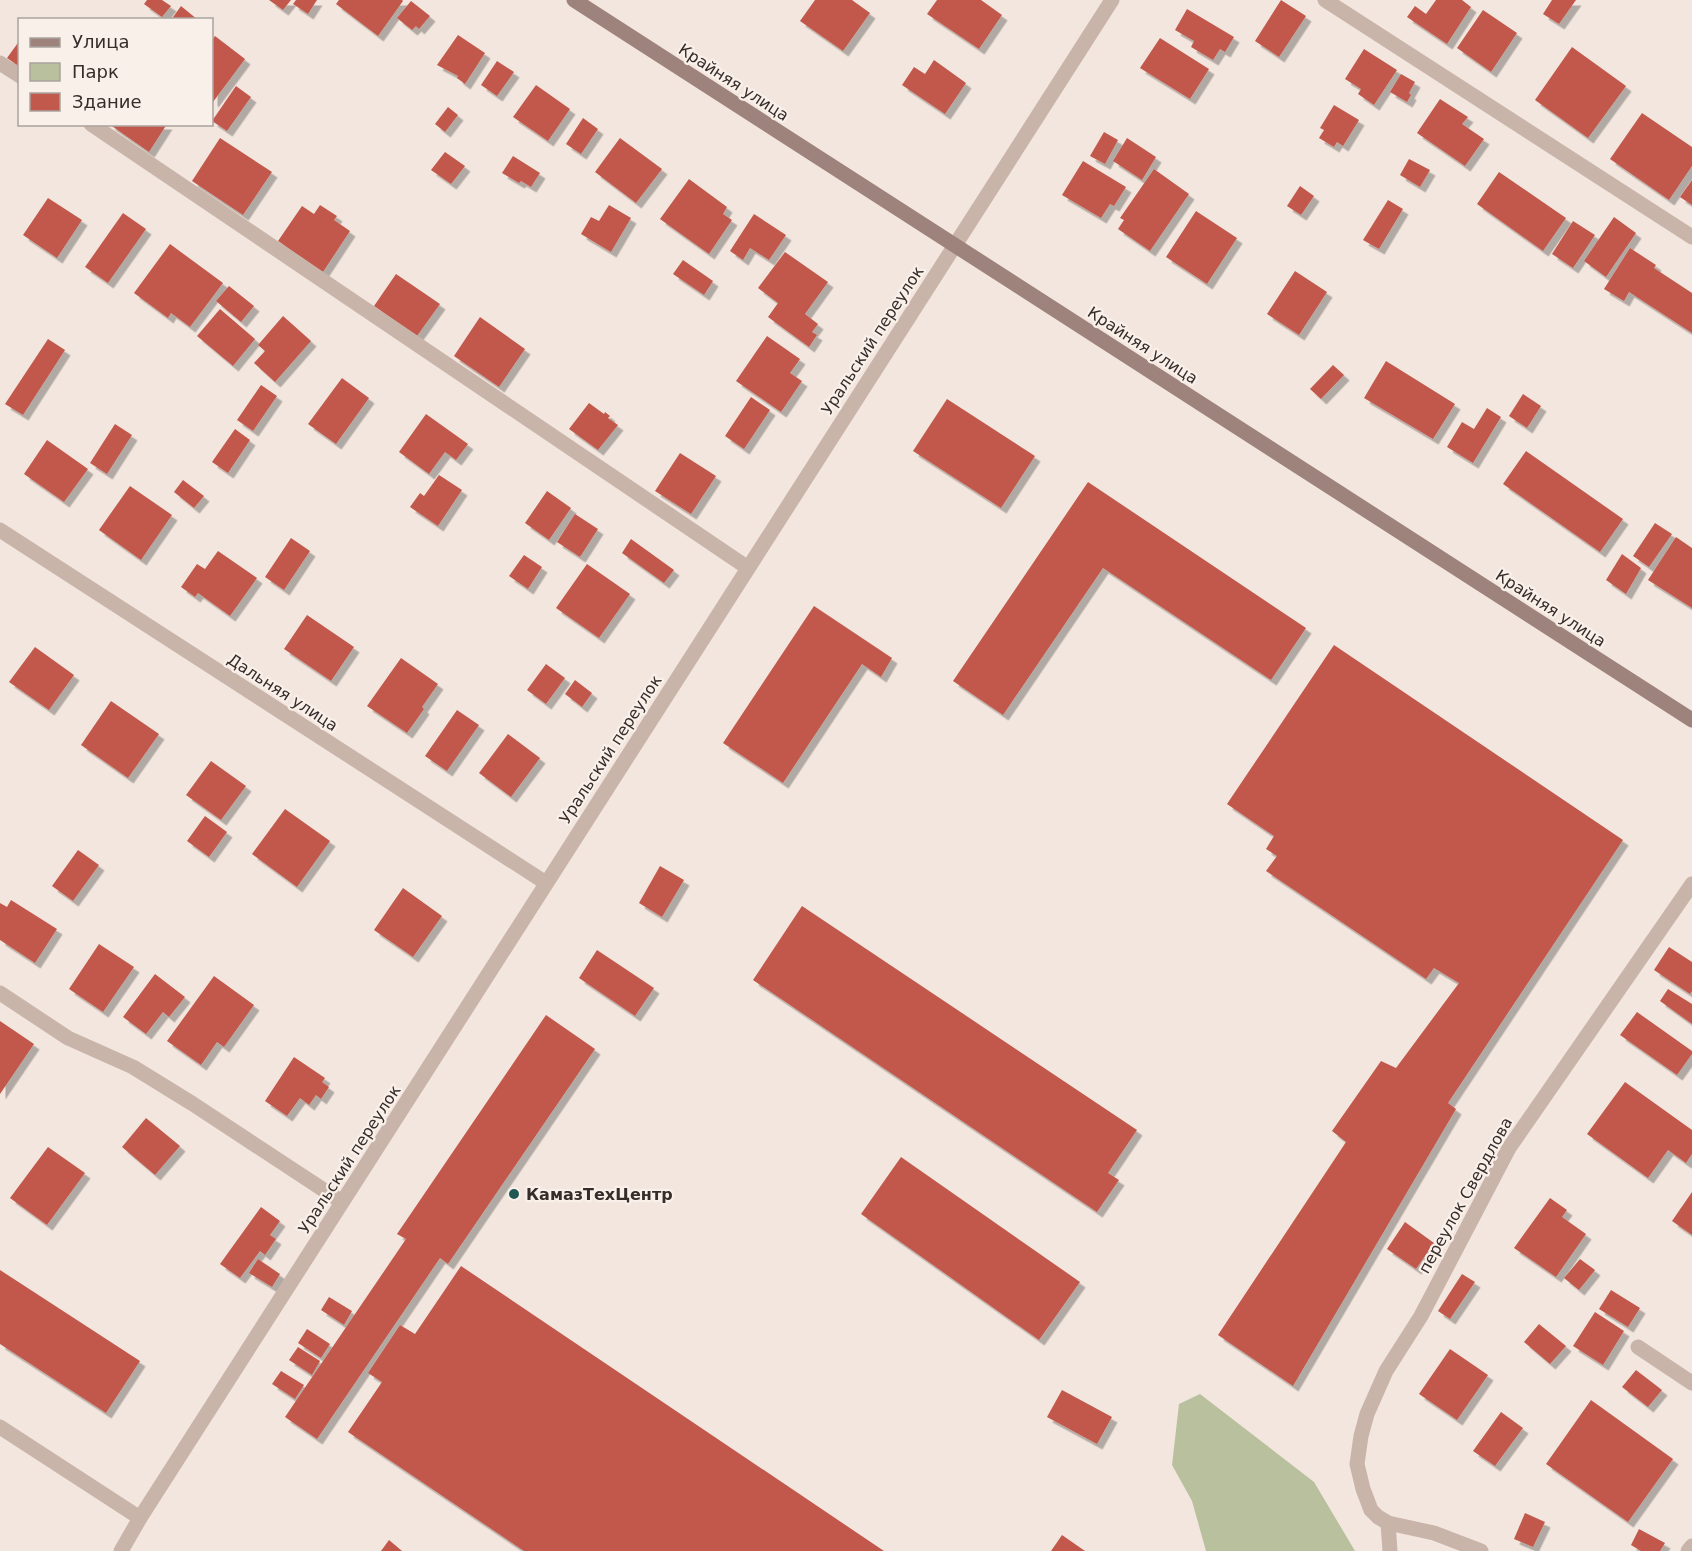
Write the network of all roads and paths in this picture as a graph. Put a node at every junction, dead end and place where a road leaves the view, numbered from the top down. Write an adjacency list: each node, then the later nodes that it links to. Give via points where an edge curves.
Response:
1 (574, 0): 8 (main road, Крайняя улица)
2 (1112, 0): 8 (street, Уральский переулок)
3 (1325, 0): 7 (street)
4 (0, 63): 5 (street)
5 (18, 75)
6 (94, 126): 10 (street)
7 (1692, 237)
8 (954, 245): 10 (street, Уральский переулок); 11 (main road, Крайняя улица)
9 (0, 530): 12 (street, Дальняя улица)
10 (748, 568): 12 (street, Уральский переулок)
11 (1692, 720)
12 (546, 883): 15 (street, Уральский переулок)
13 (1692, 884): 20 (street, переулок Свердлова, via 1509,1148 1421,1316 1386,1371 1367,1414 1357,1464 1371,1510)
14 (0, 993): 15 (street, via 68,1038 133,1067)
15 (342, 1202): 19 (street, Уральский переулок)
16 (1638, 1347): 17 (street)
17 (1692, 1383)
18 (0, 1427): 19 (street)
19 (140, 1518): 22 (street, Уральский переулок)
20 (1388, 1523): 23 (street); 24 (street, via 1434,1533)
21 (1692, 1546): 25 (street)
22 (121, 1551)
23 (1390, 1551)
24 (1481, 1551)
25 (1688, 1551)

